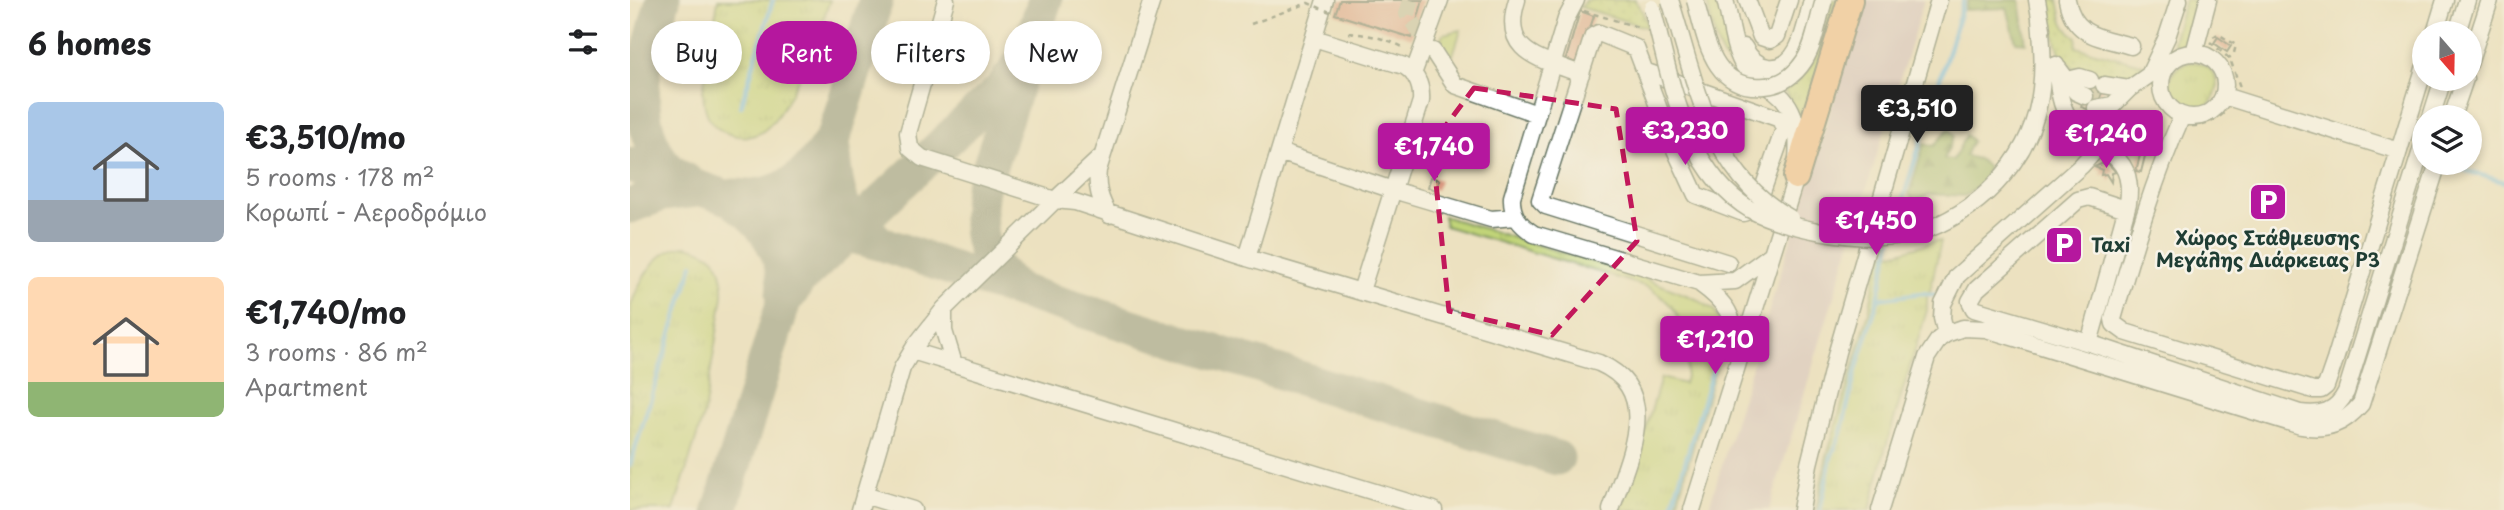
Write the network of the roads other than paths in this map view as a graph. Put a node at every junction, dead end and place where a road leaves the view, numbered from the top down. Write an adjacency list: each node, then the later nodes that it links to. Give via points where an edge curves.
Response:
1 (946, 0): 56 (street, via 914,107 908,132 910,148 922,158)
2 (1152, 0): 51 (street)
3 (1325, 0): 31 (street)
4 (1440, 0): 39 (street)
5 (1517, 0): 35 (street, via 1512,27 1517,41)
6 (1566, 0): 25 (street)
7 (1576, 0): 25 (street)
8 (1670, 0): 60 (street, bridge, via 1707,117 1727,161 1768,204)
9 (1695, 0): 13 (street, bridge, via 1716,64 1736,81 1759,86 1785,80 1803,63)
10 (1747, 0): 11 (street, via 1760,37 1770,40 1777,36)
11 (1789, 0)
12 (1812, 0): 23 (street, via 1793,58 1775,68 1758,64 1748,55)
13 (1824, 0)
14 (1850, 0): 54 (highway)
15 (1939, 0): 79 (street, via 1837,352)
16 (2037, 0): 26 (street)
17 (2067, 0): 32 (street, via 2078,27)
18 (2179, 0): 30 (street)
19 (2208, 0): 34 (street)
20 (2445, 0): 27 (street)
21 (2467, 0): 28 (street)
22 (2490, 0): 29 (street)
23 (1726, 3): 54 (street, via 1742,63 1776,91 1795,118)
24 (1649, 4): 60 (street, bridge, via 1681,111 1715,178 1750,209)
25 (1566, 19): 35 (street)
26 (2040, 19): 36 (street); 60 (street, bridge, via 2042,87 2034,121 1998,183 1961,213 1928,229 1869,239)
27 (2439, 21)
28 (2461, 21)
29 (2482, 24)
30 (2167, 37): 37 (street); 41 (street)
31 (1314, 38): 39 (street, via 1404,66); 50 (street)
32 (2131, 46)
33 (1433, 51): 46 (street, via 1455,85)
34 (2194, 52): 37 (street); 45 (street, via 2207,55 2222,69)
35 (1553, 63): 40 (street); 46 (street)
36 (2056, 65): 44 (street, via 2068,80); 48 (street, via 2066,113)
37 (2168, 65): 41 (street); 47 (street, via 2161,81 2162,94)
38 (1647, 72): 38 (street, via 1696,195 1743,213 1756,209 1784,129 1780,119); 40 (street, via 1633,45 1599,33 1593,36)
39 (1413, 74): 55 (street, via 1421,87 1421,101)
40 (1581, 74): 61 (street, via 1541,203)
41 (2149, 75): 42 (street)
42 (2129, 89): 44 (street); 44 (street, via 2113,105)
43 (2417, 91): 49 (street)
44 (2093, 94)
45 (2224, 96): 47 (street, via 2207,114); 49 (street)
46 (1537, 114): 59 (street, via 1511,197)
47 (2182, 116): 49 (street, via 2137,236 2114,324 2125,332 2313,390 2326,386)
48 (2101, 145): 57 (street, via 2122,162 2128,174); 69 (street, via 1957,276 1943,304)
49 (2399, 150)
50 (1279, 152): 55 (street); 63 (street)
51 (1102, 156): 56 (street); 58 (street, via 1097,182)
52 (2413, 175): 70 (street, via 2346,392 2335,408 2323,414 2300,413)
53 (2434, 175): 69 (street, via 2361,404 2335,426 2301,426 1986,329 1963,328)
54 (1796, 177): 62 (street)
55 (1393, 190): 59 (street, via 1491,219); 67 (street)
56 (1055, 200): 58 (street); 68 (street)
57 (2126, 209): 70 (street); 70 (street, via 2089,197 2078,200 1977,289 1970,301 1974,309)
58 (1109, 215): 63 (street)
59 (1516, 216): 65 (street, via 1534,234)
60 (1821, 231)
61 (1680, 248): 64 (street); 65 (street)
62 (1772, 254): 66 (street, via 1735,281); 72 (street)
63 (1247, 258): 67 (street)
64 (1728, 263)
65 (1672, 274): 66 (street)
66 (1699, 283): 72 (street, via 1727,308)
67 (1361, 291): 77 (street, via 1616,372 1634,395 1638,414)
68 (944, 309): 71 (street); 73 (street, via 944,331)
69 (1946, 334): 80 (street, via 1927,357)
70 (2089, 343)
71 (912, 351): 73 (street); 74 (street, via 902,368)
72 (1741, 354): 78 (street)
73 (954, 364): 76 (street)
74 (862, 502): 75 (street)
75 (913, 510)
76 (1434, 510)
77 (1611, 510)
78 (1692, 510)
79 (1801, 510)
80 (1880, 510)

